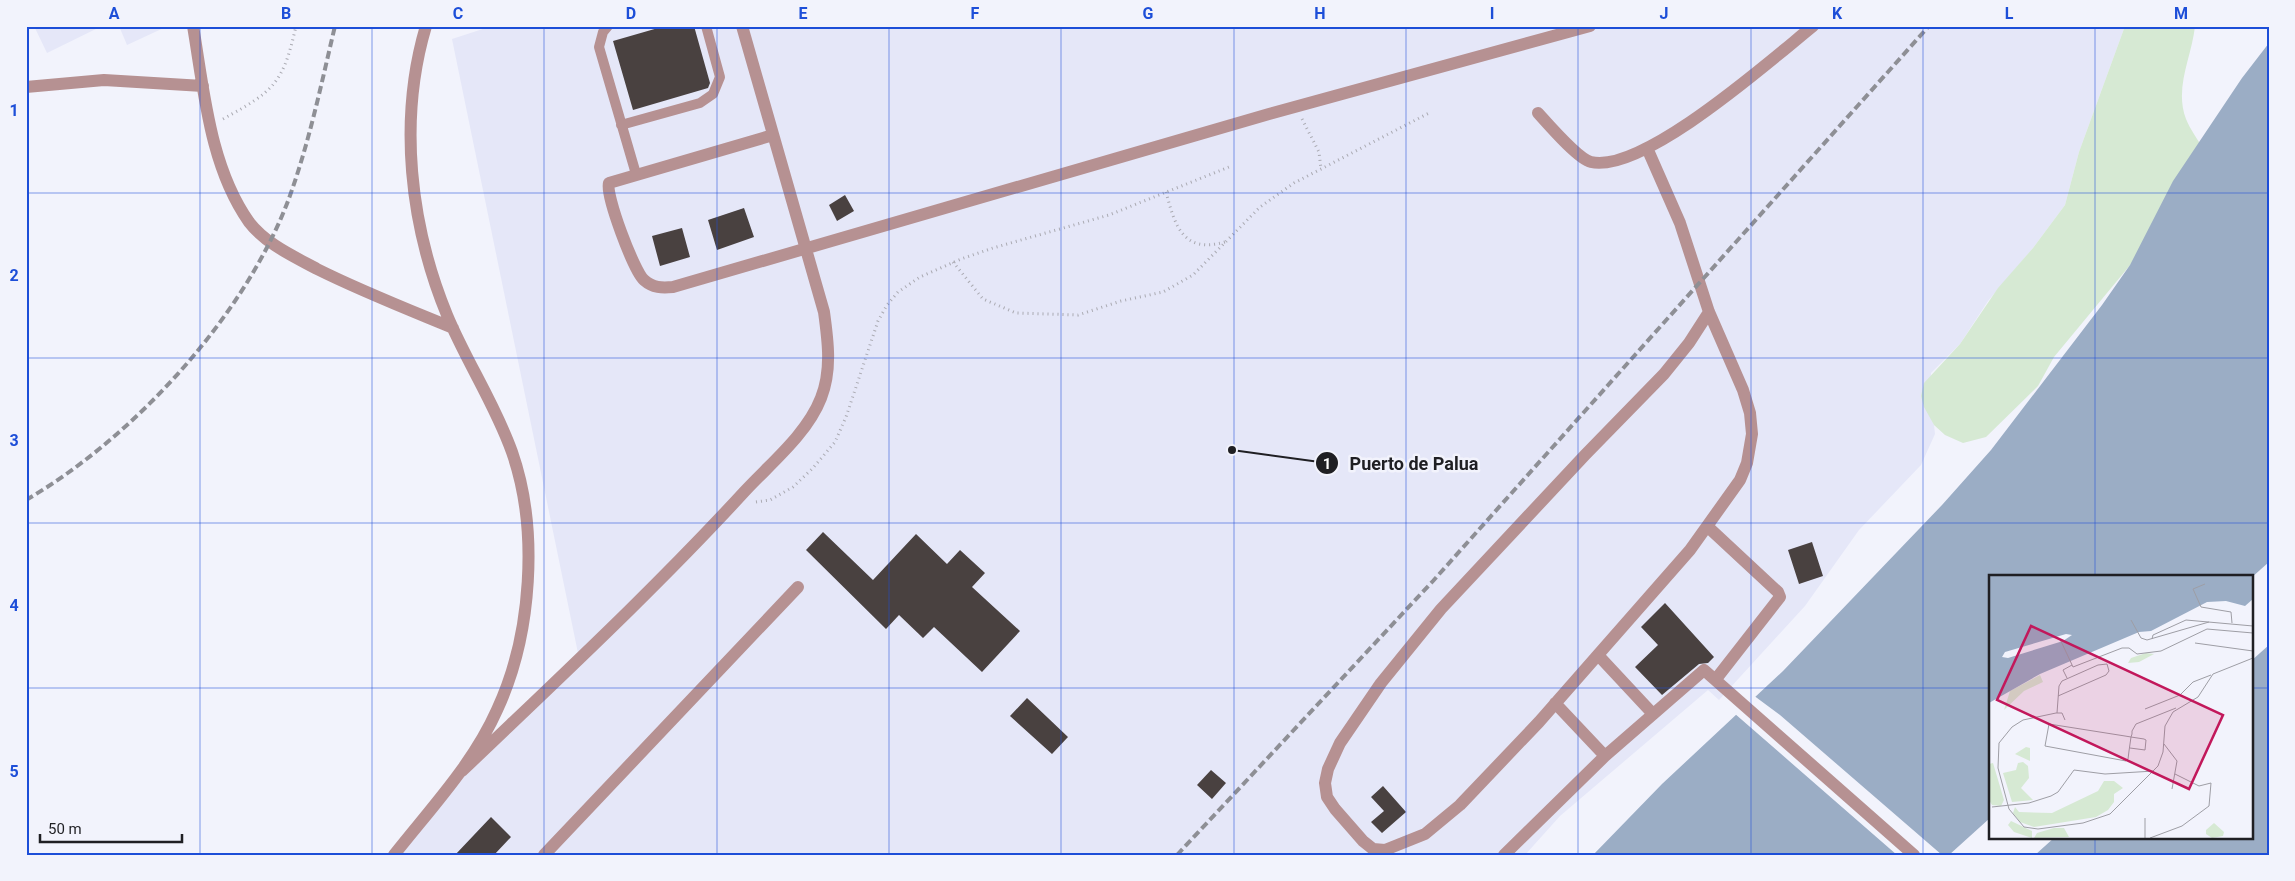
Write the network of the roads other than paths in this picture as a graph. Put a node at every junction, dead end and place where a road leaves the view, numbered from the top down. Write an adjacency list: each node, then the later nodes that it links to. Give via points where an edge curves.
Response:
1 (193, 26): 8 (street)
2 (426, 26): 17 (street, via 412,81 412,175 426,249)
3 (608, 26): 11 (lane, via 599,47)
4 (706, 26): 11 (lane, via 720,77 713,94 700,103)
5 (742, 26): 12 (street)
6 (1590, 26): 15 (street)
7 (1813, 26): 13 (street, via 1725,97)
8 (203, 86): 9 (street, via 104,80); 17 (street, via 222,166 250,222 265,238 358,290)
9 (26, 87)
10 (1538, 113): 13 (street, via 1591,162 1612,162)
11 (621, 125): 14 (lane)
12 (773, 136): 14 (street); 15 (street)
13 (1646, 148): 16 (street, via 1680,223)
14 (636, 174): 15 (street, via 612,181 608,186 631,257 639,275 652,286 673,287)
15 (807, 248): 25 (street, via 824,312 829,350 825,385 814,412 804,427 659,581)
16 (1709, 312): 18 (street, via 1743,390 1752,434 1740,480); 22 (street, via 1664,374 1411,644 1340,743 1328,769 1327,797 1363,842 1374,849 1385,850 1401,845 1424,834 1460,805)
17 (453, 328): 25 (street, via 512,452 526,515 527,541 526,599 518,647 498,708)
18 (1708, 527): 20 (street); 21 (street, via 1780,597)
19 (798, 587): 27 (street)
20 (1598, 654): 22 (street); 23 (street)
21 (1716, 679): 23 (street, via 1702,671); 29 (street)
22 (1556, 703): 24 (street)
23 (1653, 714): 24 (street)
24 (1605, 756): 28 (street)
25 (462, 771): 26 (street)
26 (394, 855)
27 (544, 855)
28 (1504, 855)
29 (1914, 855)

